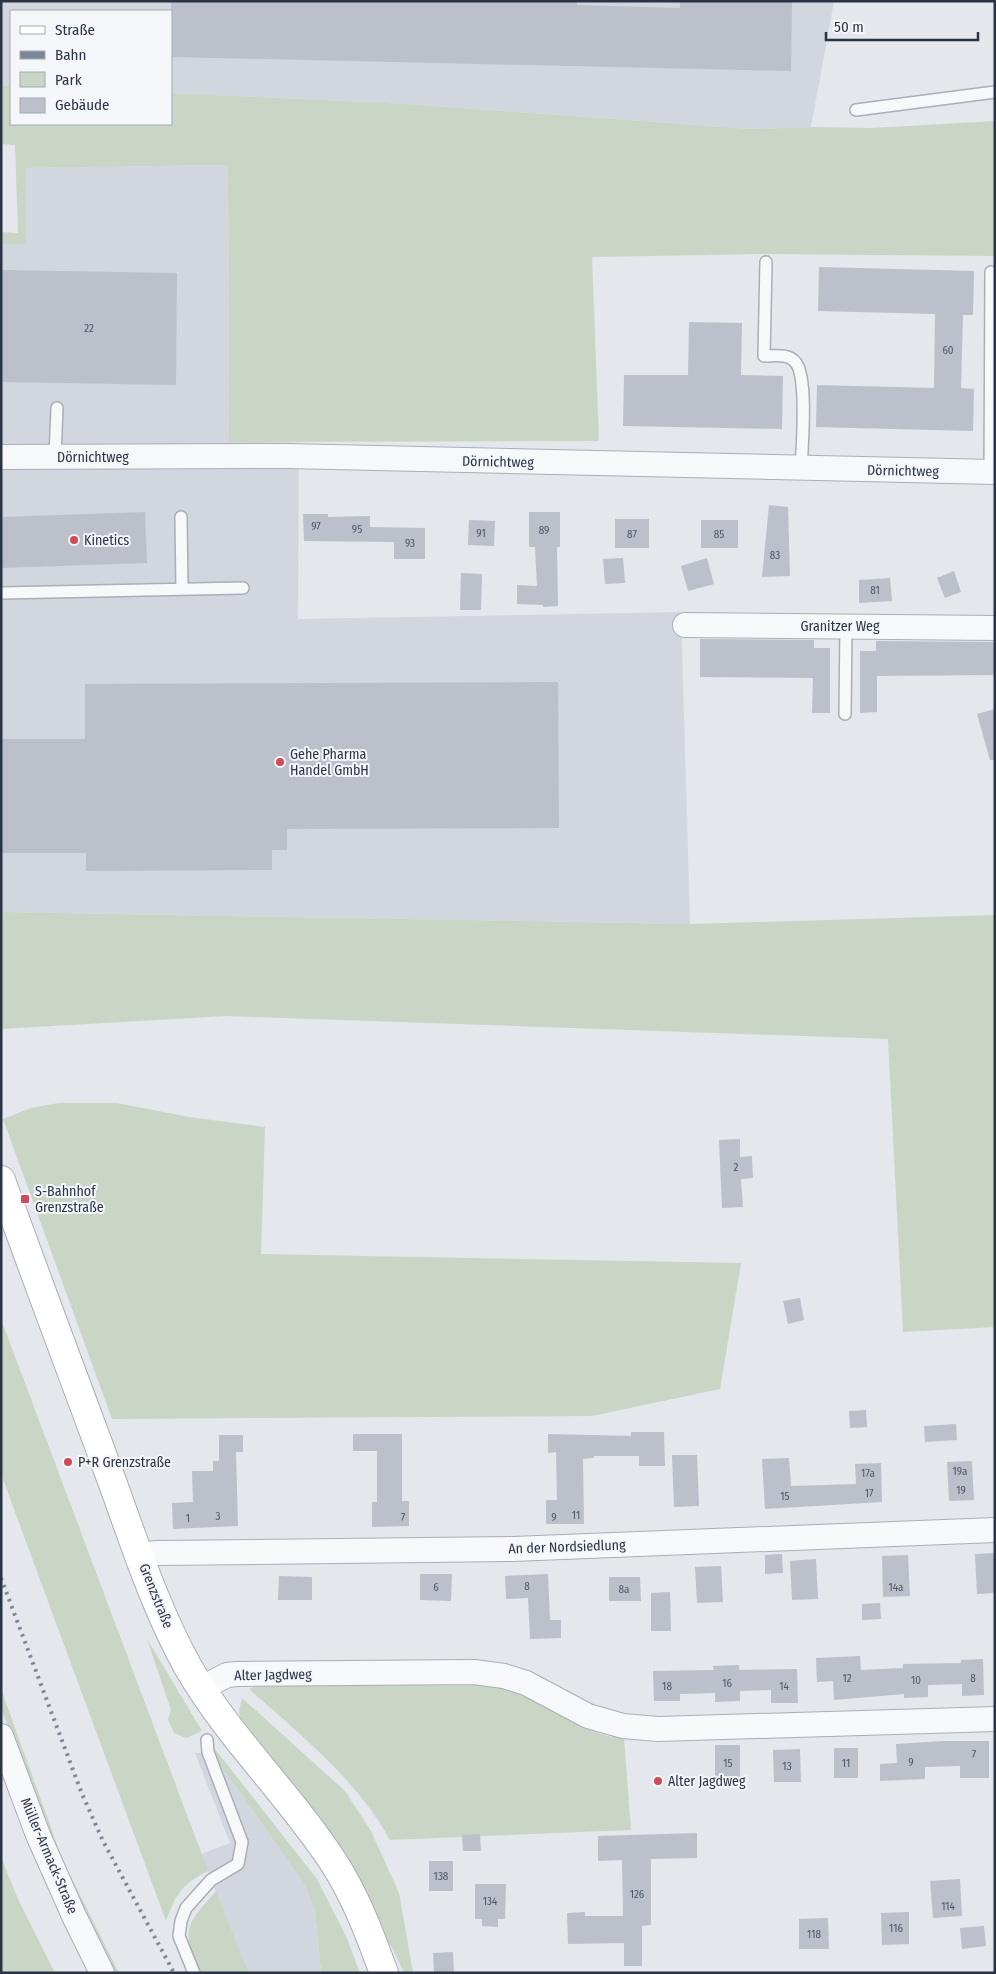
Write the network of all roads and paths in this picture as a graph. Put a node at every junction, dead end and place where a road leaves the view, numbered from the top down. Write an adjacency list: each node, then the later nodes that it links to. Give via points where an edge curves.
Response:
1 (995, 92): 2 (lane)
2 (856, 110)
3 (766, 262): 8 (lane, via 764,356 788,356 796,362 802,378)
4 (992, 272): 9 (lane)
5 (57, 408): 7 (lane)
6 (1, 457): 7 (street, Dörnichtweg)
7 (55, 457): 8 (street, Dörnichtweg, via 287,456)
8 (801, 469): 9 (street, Dörnichtweg)
9 (992, 472)
10 (181, 517): 12 (lane)
11 (243, 588): 12 (lane)
12 (182, 589): 13 (lane)
13 (1, 593)
14 (685, 625): 15 (street, Granitzer Weg)
15 (846, 626): 16 (street, Granitzer Weg); 17 (lane)
16 (995, 628)
17 (846, 714)
18 (1, 1180): 20 (main road, Grenzstraße)
19 (995, 1530): 20 (street, An der Nordsiedlung, via 514,1549)
20 (139, 1555): 21 (main road, Grenzstraße, via 171,1633)
21 (202, 1688): 22 (street, Alter Jagdweg, via 227,1675 237,1674 474,1672 504,1676 588,1716 623,1726 658,1728); 27 (main road, Grenzstraße, via 334,1864 351,1893)
22 (995, 1719)
23 (1, 1736): 25 (street, Müller-Armack-Straße, via 38,1835)
24 (207, 1740): 26 (lane, via 208,1752 242,1842 238,1864 211,1880 186,1908 181,1921 179,1936)
25 (102, 1973)
26 (194, 1973)
27 (384, 1973)

